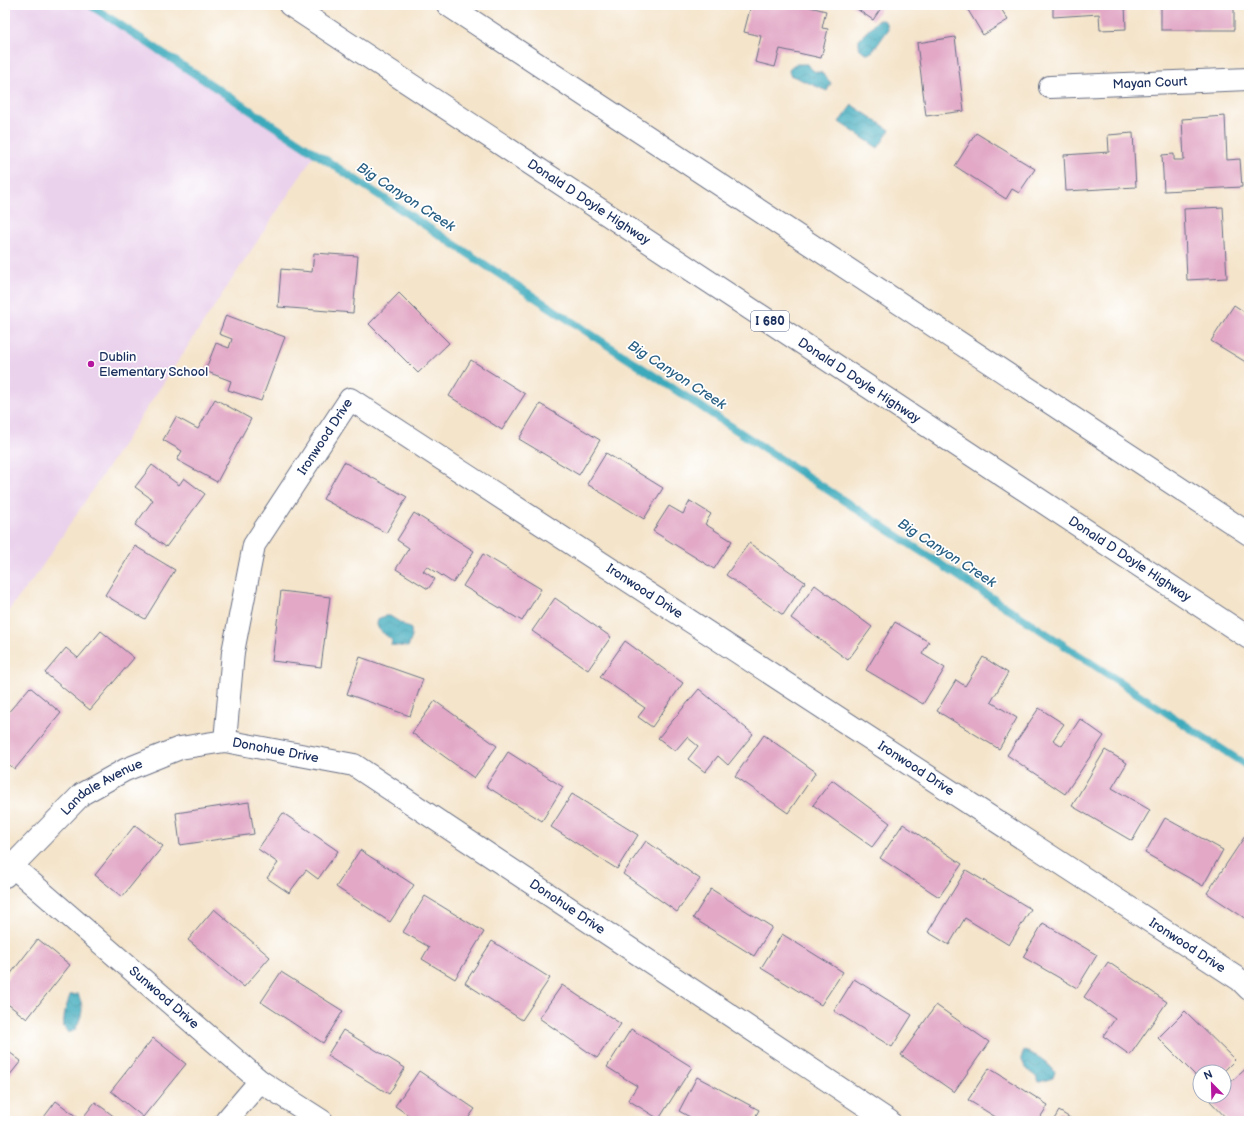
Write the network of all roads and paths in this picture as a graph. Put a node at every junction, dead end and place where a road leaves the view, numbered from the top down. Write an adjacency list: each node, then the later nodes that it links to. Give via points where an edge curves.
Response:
1 (290, 5): 6 (main road, Donald D Doyle Highway / I 680)
2 (448, 5): 5 (main road)
3 (1249, 79): 4 (main road, Mayan Court)
4 (1050, 87)
5 (1249, 534)
6 (1249, 638)
7 (225, 741): 8 (main road, Landale Avenue, via 180,748 125,770 82,794); 9 (main road, Ironwood Drive, via 233,652 254,545 350,399 1240,980); 13 (main road, Donohue Drive, via 354,765)
8 (9, 871): 10 (main road, Sunwood Drive)
9 (1249, 989)
10 (260, 1081): 11 (main road); 12 (main road, Sunwood Drive)
11 (226, 1121)
12 (322, 1121)
13 (889, 1121)

